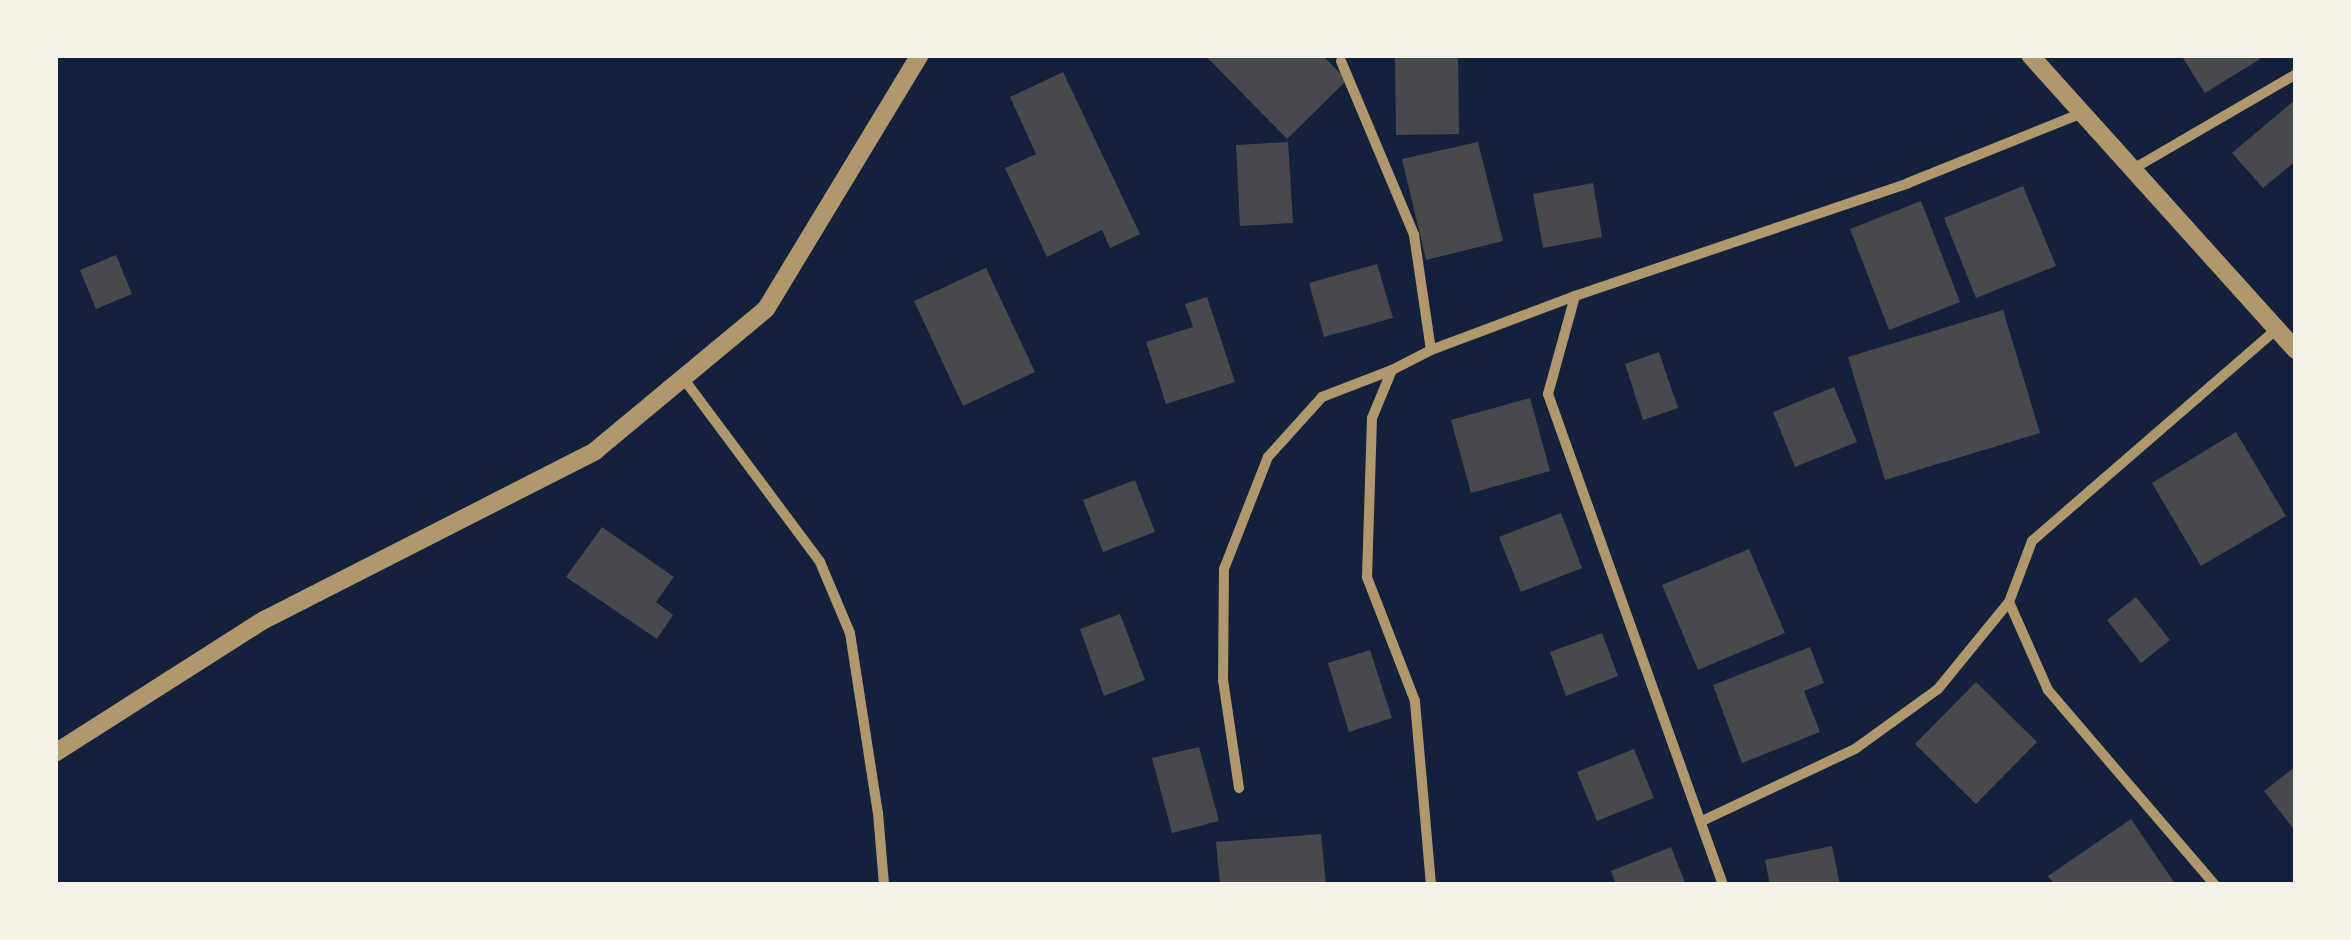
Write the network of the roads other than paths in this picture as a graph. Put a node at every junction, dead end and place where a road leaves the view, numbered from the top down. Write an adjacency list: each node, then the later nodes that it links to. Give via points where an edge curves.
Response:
1 (920, 55): 12 (street, via 766,309)
2 (2030, 55): 5 (street)
3 (1341, 62): 9 (street, via 1414,235)
4 (2296, 74): 6 (street)
5 (2086, 112): 6 (street); 7 (street, via 1908,183)
6 (2133, 169): 8 (street)
7 (1575, 296): 9 (street); 16 (street, via 1548,394)
8 (2277, 328): 10 (street); 13 (street, via 2032,540)
9 (1431, 350): 11 (street)
10 (2296, 350)
11 (1392, 370): 15 (street, via 1322,397 1268,457 1224,569 1223,680); 18 (street, via 1372,418 1367,577 1415,702)
12 (683, 378): 14 (street, via 594,451 264,620); 17 (street, via 820,562 850,632)
13 (2009, 602): 16 (street, via 1938,689 1855,749); 20 (street, via 2048,690)
14 (55, 753)
15 (1240, 788)
16 (1702, 821): 19 (street)
17 (884, 885)
18 (1430, 885)
19 (1723, 885)
20 (2215, 885)

